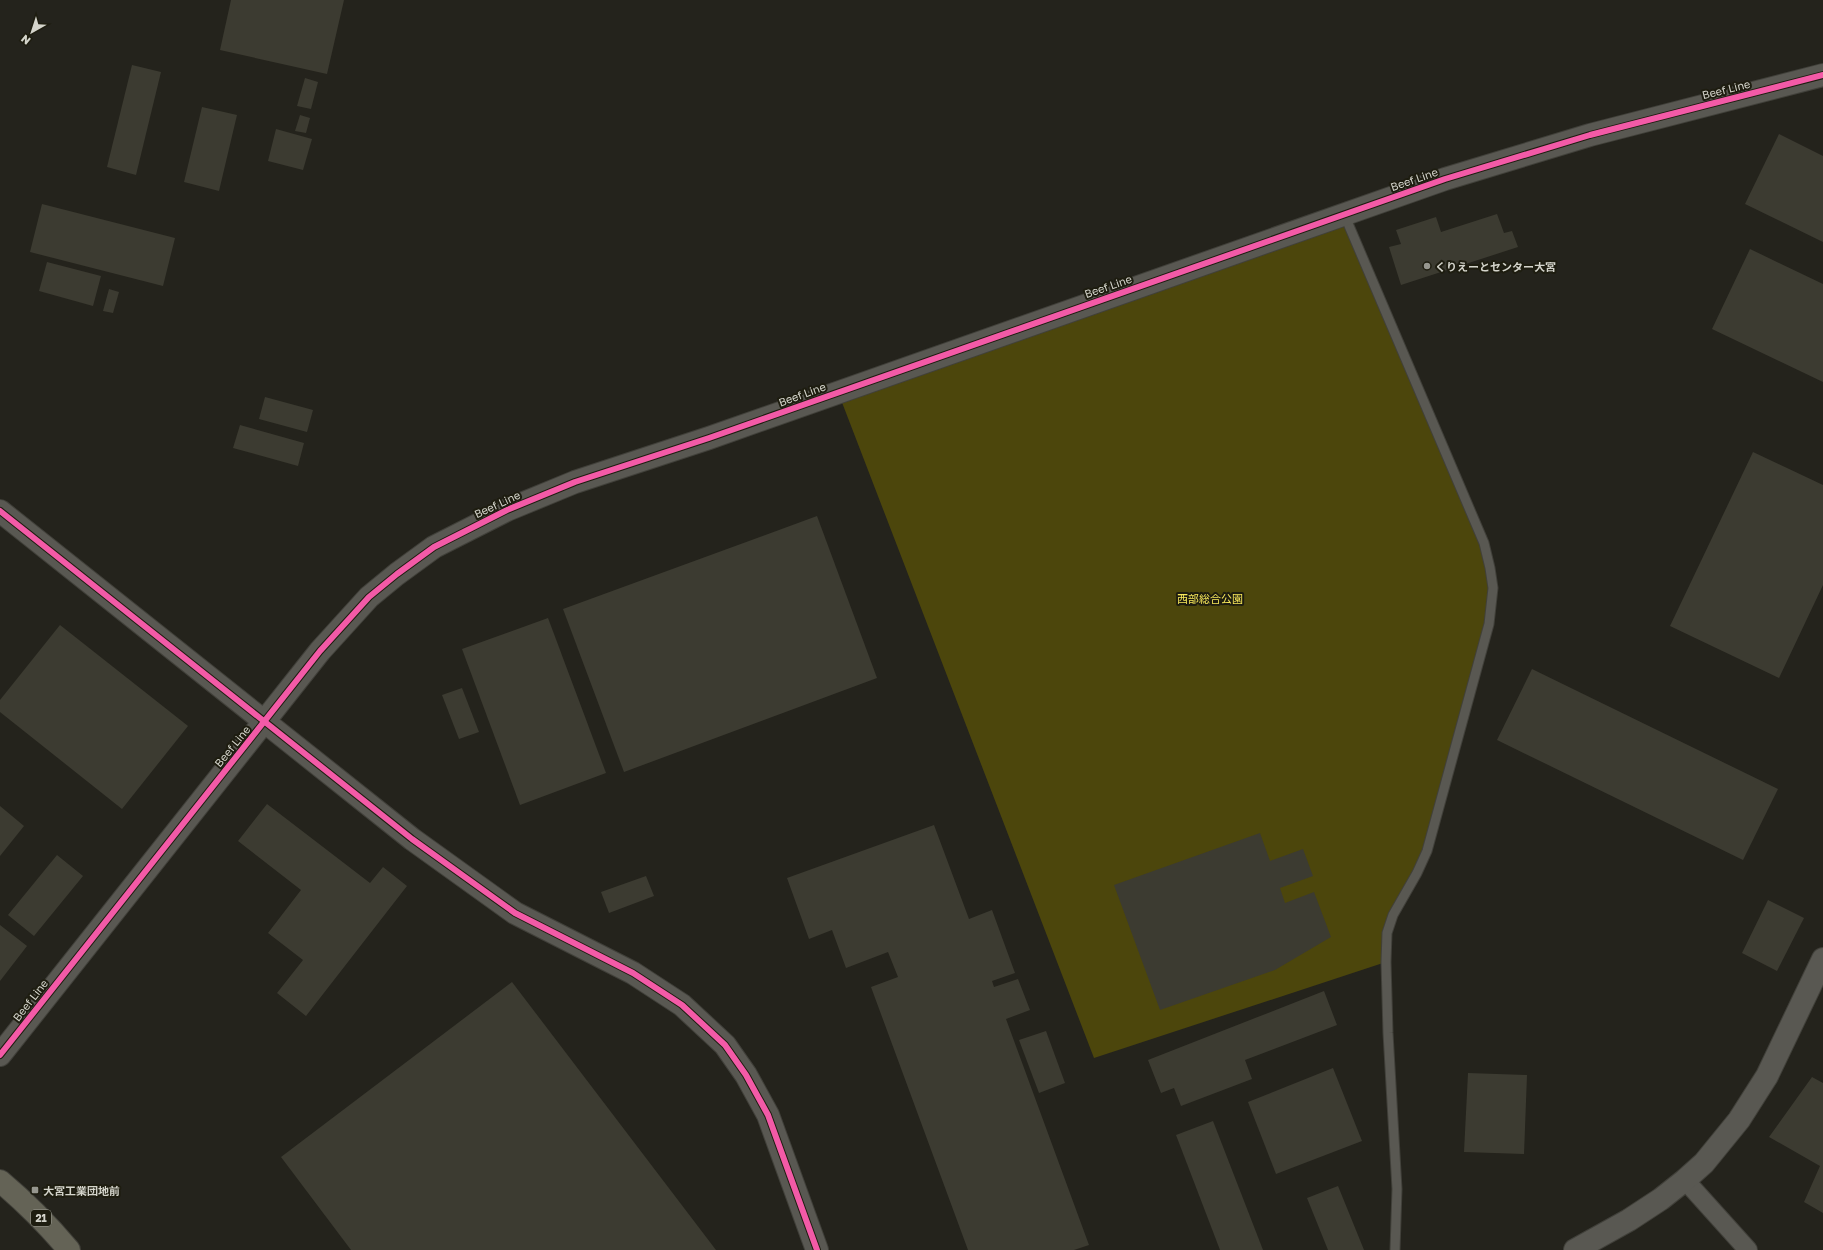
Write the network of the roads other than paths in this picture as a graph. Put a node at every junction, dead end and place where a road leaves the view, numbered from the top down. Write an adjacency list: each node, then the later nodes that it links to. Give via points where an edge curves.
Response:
1 (1823, 76): 2 (street, Beef Line, via 1590,135 1445,179)
2 (1344, 214): 4 (street, Beef Line, via 716,435 575,482 507,510 434,547 369,597 320,651); 11 (lane, via 1484,543 1493,588 1489,624 1426,851 1417,873 1393,915 1387,933 1388,1033 1397,1189)
3 (0, 511): 4 (street)
4 (265, 721): 6 (street, Beef Line); 10 (street, via 412,839 516,913 634,973 682,1005 725,1044 768,1115)
5 (1823, 959): 7 (street, via 1753,1100 1704,1162)
6 (0, 1055)
7 (1686, 1180): 12 (street, via 1629,1220); 13 (street)
8 (0, 1181): 9 (main road, 21, via 29,1206)
9 (69, 1250)
10 (817, 1250)
11 (1394, 1250)
12 (1575, 1250)
13 (1748, 1250)

